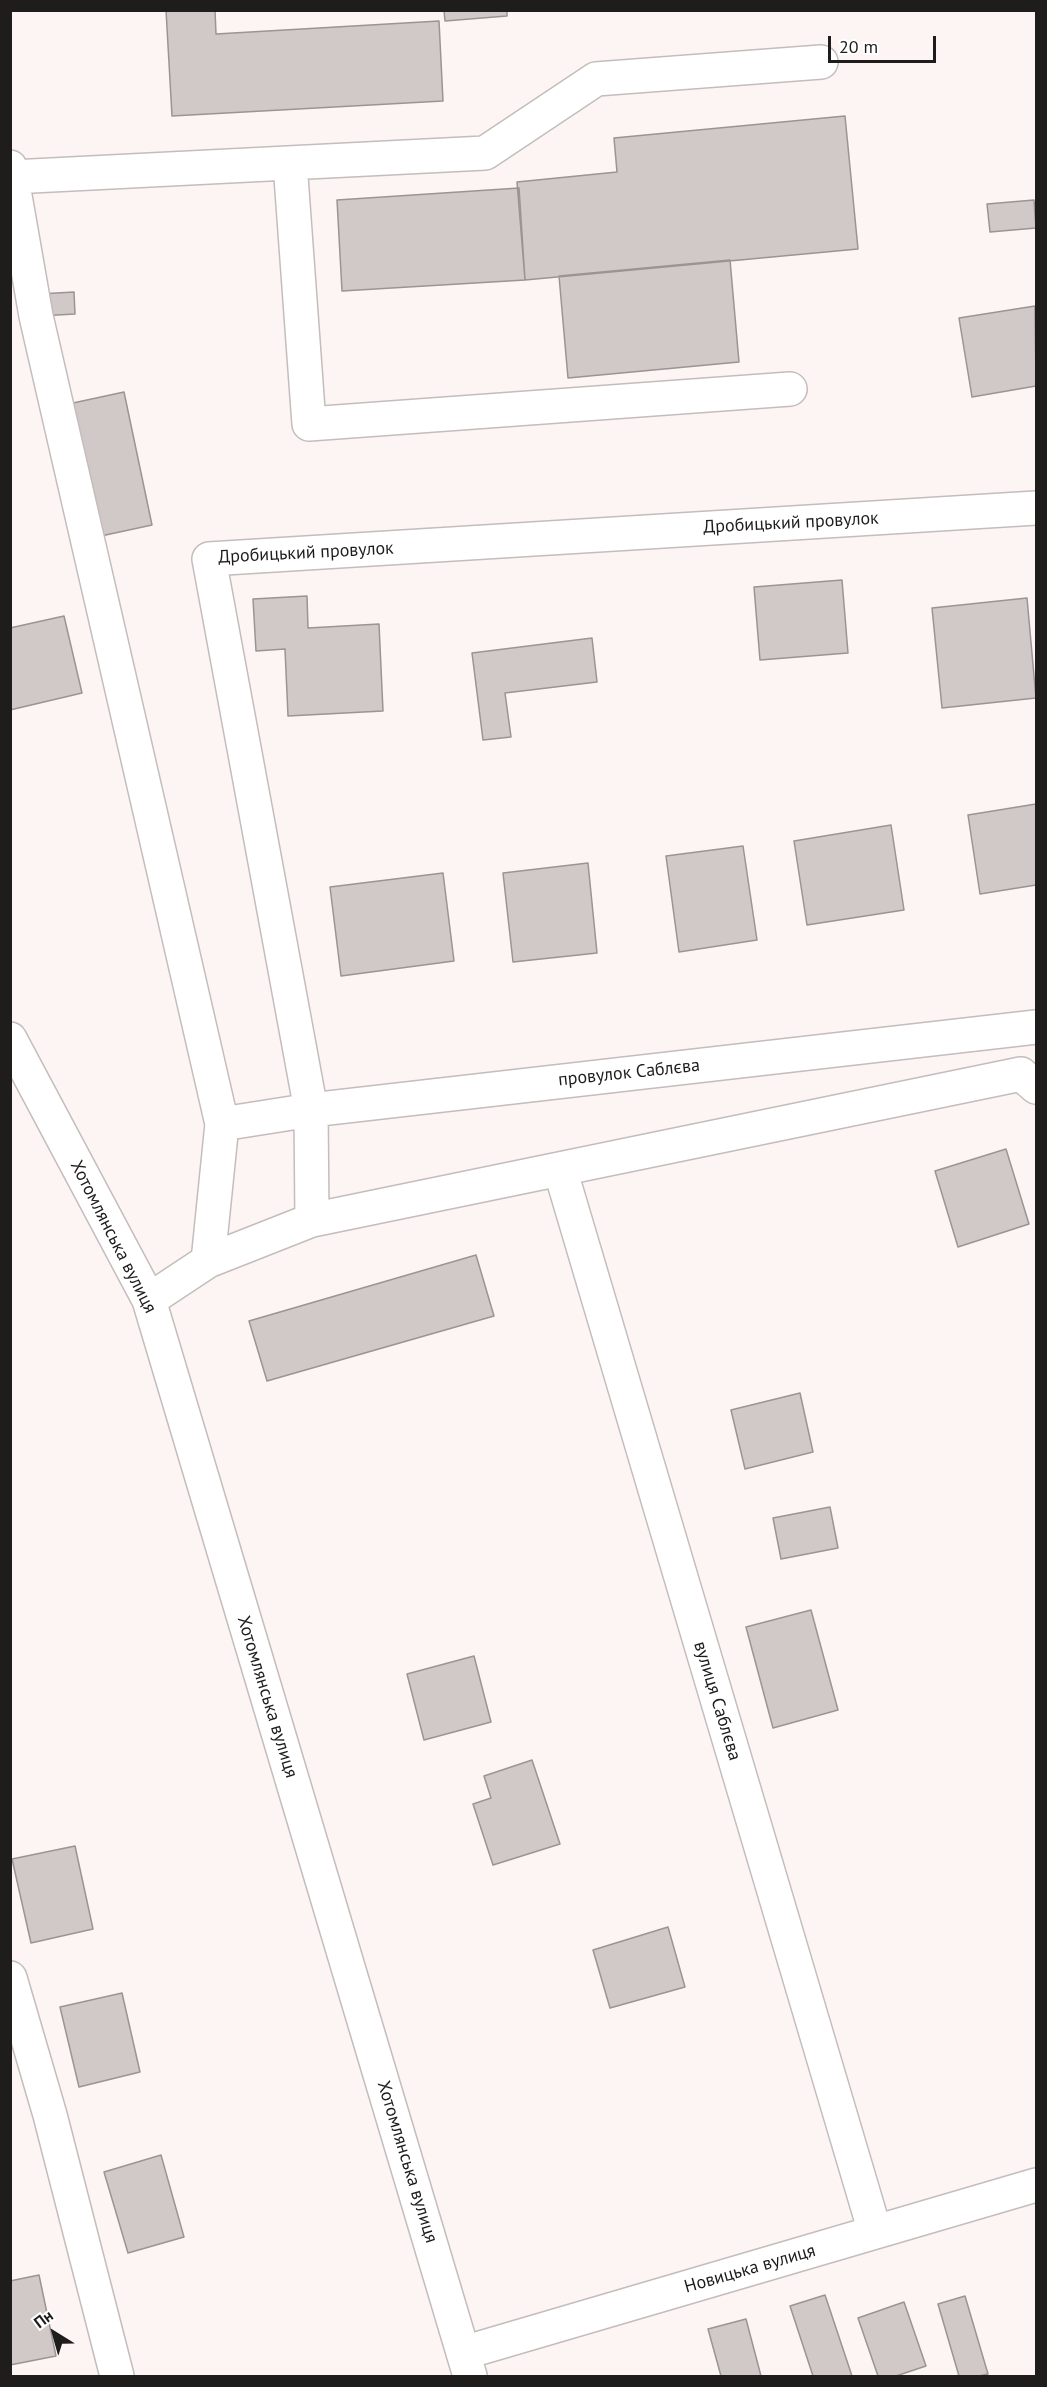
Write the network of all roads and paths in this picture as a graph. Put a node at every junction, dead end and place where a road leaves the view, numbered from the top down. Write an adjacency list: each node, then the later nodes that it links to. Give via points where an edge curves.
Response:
1 (821, 62): 2 (street, via 596,80 485,153)
2 (290, 163): 3 (street); 4 (street, via 309,424)
3 (11, 172): 10 (street, via 36,316)
4 (790, 389)
5 (1036, 508): 9 (street, Дробицький провулок, via 209,559)
6 (1036, 1027): 9 (street, провулок Саблєва)
7 (10, 1039): 14 (street, Хотомлянська вулиця)
8 (1029, 1080): 11 (street)
9 (311, 1110): 10 (street, провулок Саблєва); 12 (street, Дробицький провулок)
10 (222, 1124): 13 (street)
11 (560, 1169): 12 (street); 17 (street, вулиця Саблєва)
12 (312, 1220): 13 (street)
13 (208, 1261): 14 (street)
14 (148, 1300): 18 (street, Хотомлянська вулиця)
15 (10, 1978): 19 (street, via 50,2115)
16 (1036, 2185): 17 (street, Новицька вулиця)
17 (875, 2232): 18 (street, Новицька вулиця)
18 (467, 2365)
19 (117, 2376)

